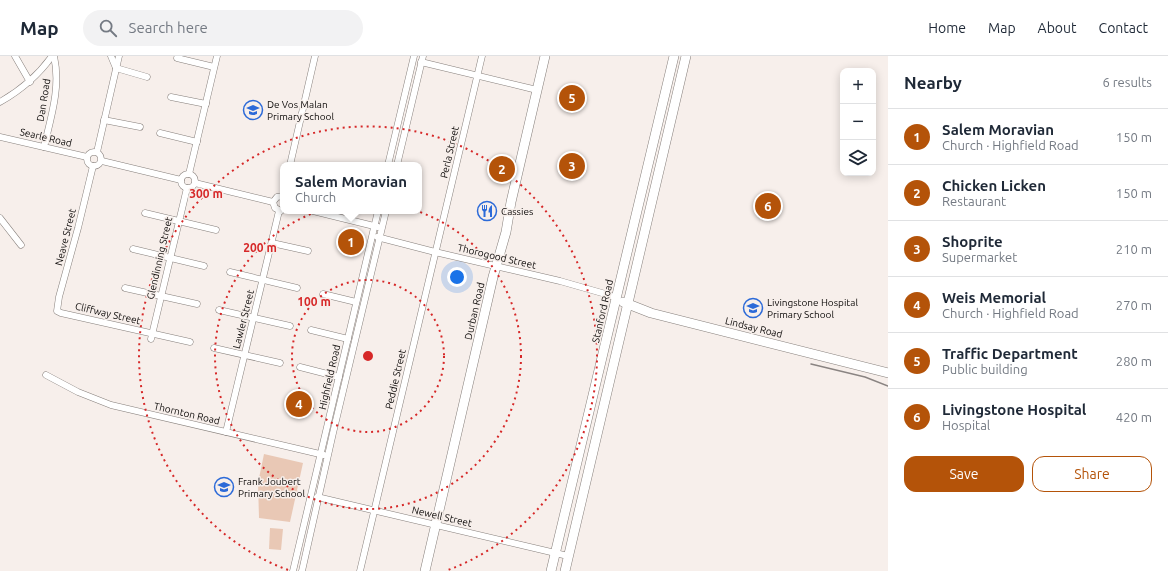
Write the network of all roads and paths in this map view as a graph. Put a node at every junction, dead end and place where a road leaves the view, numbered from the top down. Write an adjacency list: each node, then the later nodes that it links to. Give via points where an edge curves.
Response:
1 (15, 56): 18 (street)
2 (53, 56): 18 (street); 28 (street, Dan Road, via 57,66 57,83)
3 (111, 56): 14 (street)
4 (119, 56): 14 (street)
5 (217, 56): 15 (street)
6 (315, 56): 32 (street)
7 (414, 56): 33 (street)
8 (482, 56): 17 (street, Perla Street)
9 (545, 56): 19 (main road, Durban Road)
10 (674, 56): 69 (main road, Stanford Road)
11 (686, 56): 72 (main road)
12 (178, 58): 15 (street)
13 (422, 59): 17 (street); 34 (street)
14 (116, 68): 16 (street); 23 (street)
15 (214, 68): 22 (street)
16 (147, 76)
17 (477, 76): 19 (street); 59 (street, Perla Street)
18 (30, 82): 21 (street)
19 (537, 90): 62 (main road, Durban Road, via 506,232)
20 (171, 97): 22 (street)
21 (0, 102)
22 (206, 104): 27 (street)
23 (104, 120): 24 (street); 29 (street)
24 (140, 127)
25 (160, 133): 27 (street)
26 (0, 137): 28 (street, Searle Road)
27 (197, 142): 36 (street)
28 (44, 147): 30 (street, Searle Road)
29 (97, 152): 30 (street, via 90,153); 31 (street, via 102,157)
30 (87, 157): 35 (street)
31 (102, 162): 35 (street, via 98,166); 37 (street)
32 (291, 162)
33 (389, 162)
34 (398, 162)
35 (93, 166): 74 (street, Neave Street, via 66,278 59,297)
36 (189, 174): 37 (street); 38 (street)
37 (181, 180): 39 (street, via 182,185)
38 (195, 183): 39 (street); 41 (street)
39 (187, 188): 49 (street, Glendinning Street)
40 (280, 196): 41 (street)
41 (273, 202): 42 (street, via 275,208)
42 (280, 210)
43 (145, 213): 49 (street)
44 (280, 214): 55 (street, Lawler Street)
45 (327, 214): 50 (street)
46 (377, 214): 50 (street, Highfield Road)
47 (385, 214): 51 (street, Highfield Road)
48 (0, 218): 56 (street)
49 (179, 221): 52 (street); 60 (street, Glendinning Street)
50 (374, 225): 51 (street); 53 (street, Highfield Road)
51 (382, 228): 54 (street, Highfield Road)
52 (216, 230)
53 (372, 235): 54 (street, Thorogood Street); 70 (street, Highfield Road)
54 (380, 238): 59 (street, Thorogood Street); 90 (street, Highfield Road)
55 (272, 243): 58 (street); 64 (street, Lawler Street)
56 (21, 245)
57 (133, 249): 60 (street)
58 (308, 251)
59 (436, 252): 62 (street, Thorogood Street); 93 (street, Peddie Street)
60 (170, 259): 61 (street); 68 (street, Glendinning Street)
61 (204, 266)
62 (496, 266): 69 (street, Thorogood Street); 94 (main road, Durban Road)
63 (230, 272): 64 (street)
64 (263, 280): 66 (street); 75 (street, Lawler Street)
65 (125, 288): 68 (street)
66 (297, 288)
67 (324, 294): 70 (street)
68 (161, 295): 71 (street); 78 (street, Glendinning Street)
69 (616, 298): 72 (main road, Lindsay Road); 95 (main road, Stanford Road)
70 (356, 302): 79 (street, Highfield Road)
71 (198, 304)
72 (627, 304): 85 (main road, Lindsay Road, via 651,313); 96 (main road)
73 (219, 310): 75 (street)
74 (59, 312): 78 (street, Cliffway Street)
75 (254, 317): 76 (street); 82 (street, Lawler Street)
76 (290, 326)
77 (311, 330): 79 (street)
78 (151, 336): 80 (street)
79 (348, 339): 87 (street, Highfield Road)
80 (190, 342)
81 (214, 348): 82 (street)
82 (245, 355): 83 (street); 88 (street, Lawler Street)
83 (280, 363)
84 (300, 367): 87 (street)
85 (888, 373)
86 (46, 376): 88 (street, Thornton Road, via 111,405)
87 (339, 377): 89 (street, Highfield Road)
88 (226, 432): 89 (street, Thornton Road)
89 (320, 454): 90 (street, Thornton Road); 91 (street, Highfield Road)
90 (328, 456): 92 (street, Highfield Road)
91 (312, 495): 92 (street, Newell Street); 97 (street, Highfield Road)
92 (319, 497): 93 (street, Newell Street); 98 (street, Highfield Road)
93 (374, 511): 94 (street, Newell Street); 99 (street, Peddie Street)
94 (436, 525): 95 (street, Newell Street); 100 (main road, Durban Road)
95 (555, 553): 96 (street, Newell Street); 101 (main road, Stanford Road)
96 (568, 556): 102 (main road)
97 (293, 571)
98 (302, 571)
99 (360, 571)
100 (425, 571)
101 (551, 571)
102 (565, 571)

